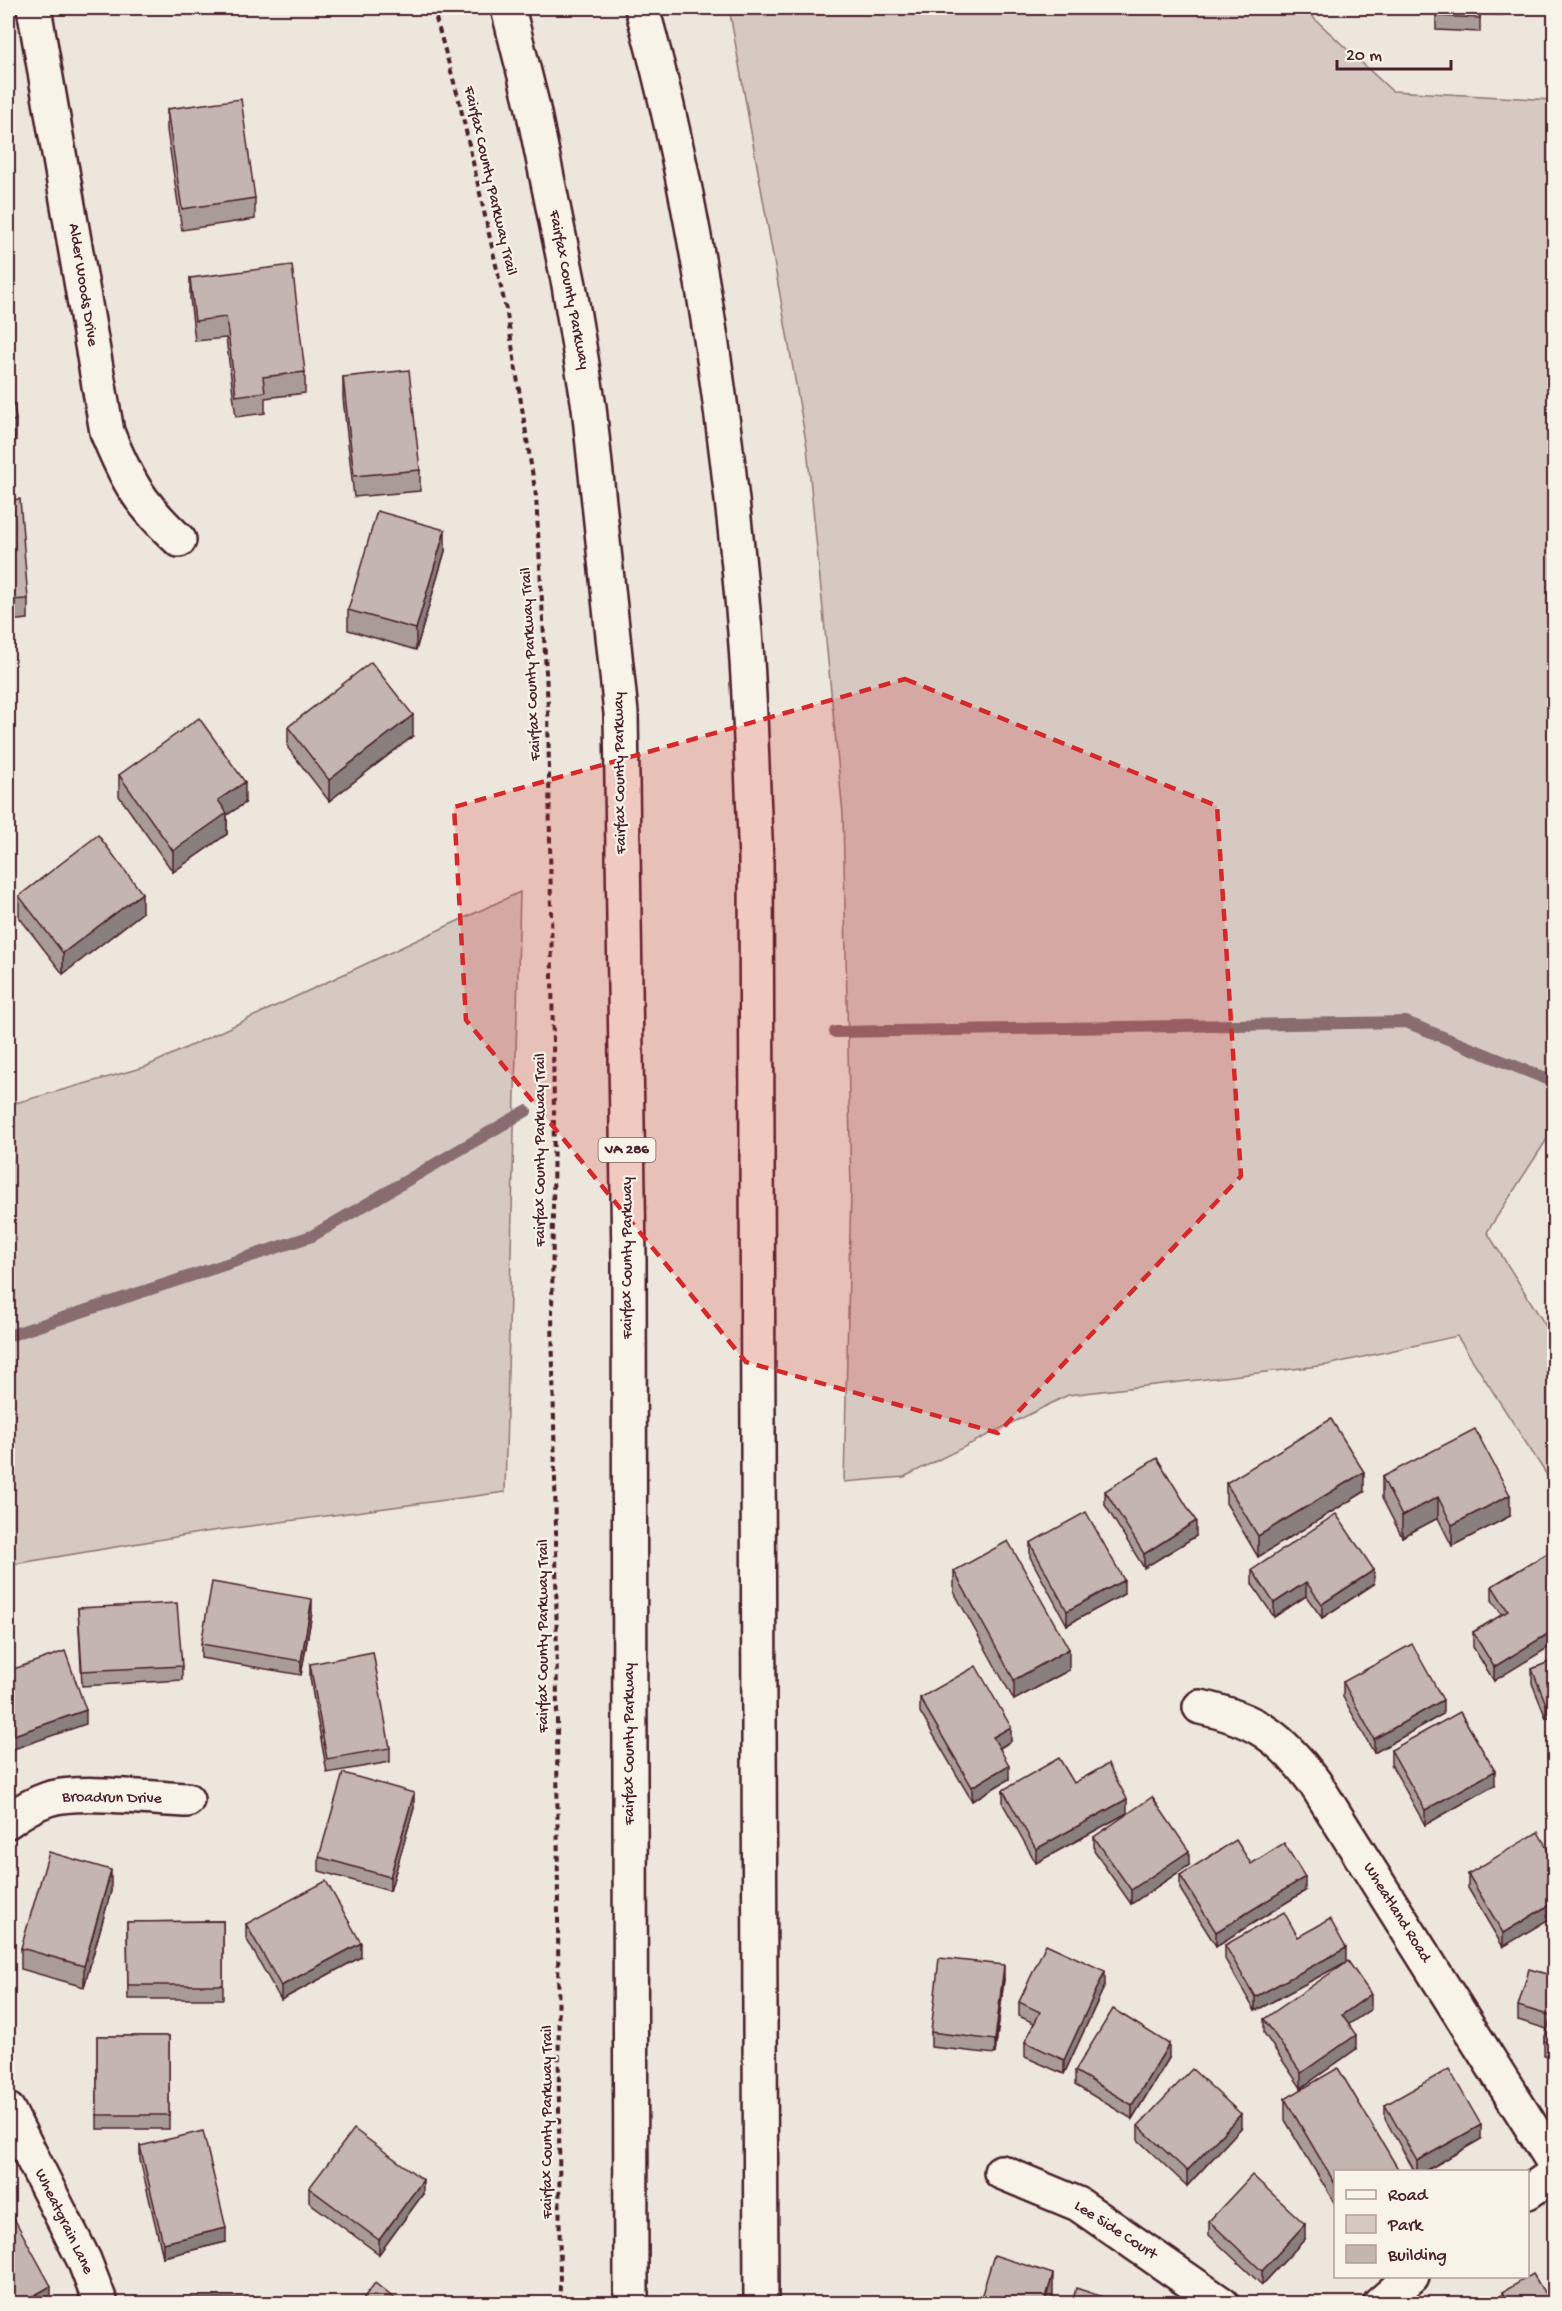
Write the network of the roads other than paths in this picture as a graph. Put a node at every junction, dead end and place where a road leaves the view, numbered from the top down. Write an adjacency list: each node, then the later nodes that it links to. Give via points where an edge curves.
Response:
1 (34, 8): 4 (main road, Alder Woods Drive, via 107,432 124,476 151,515)
2 (508, 8): 15 (main road, Fairfax County Parkway / VA 286, via 569,285 589,407 621,713 629,1285)
3 (642, 8): 16 (main road, via 706,299 729,466 745,634 756,858)
4 (178, 540)
5 (1200, 1707): 9 (main road, Wheatland Road, via 1227,1713 1263,1729 1293,1753)
6 (187, 1800): 7 (main road, Broadrun Drive, via 71,1795 41,1802)
7 (8, 1821)
8 (8, 2110): 14 (main road, Wheatgrain Lane, via 84,2260)
9 (1554, 2163)
10 (1001, 2172): 17 (main road, Lee Side Court, via 1078,2204)
11 (1554, 2174): 12 (main road)
12 (1529, 2191)
13 (1411, 2278): 18 (main road)
14 (101, 2304)
15 (631, 2304)
16 (761, 2304)
17 (1222, 2304)
18 (1380, 2304)

